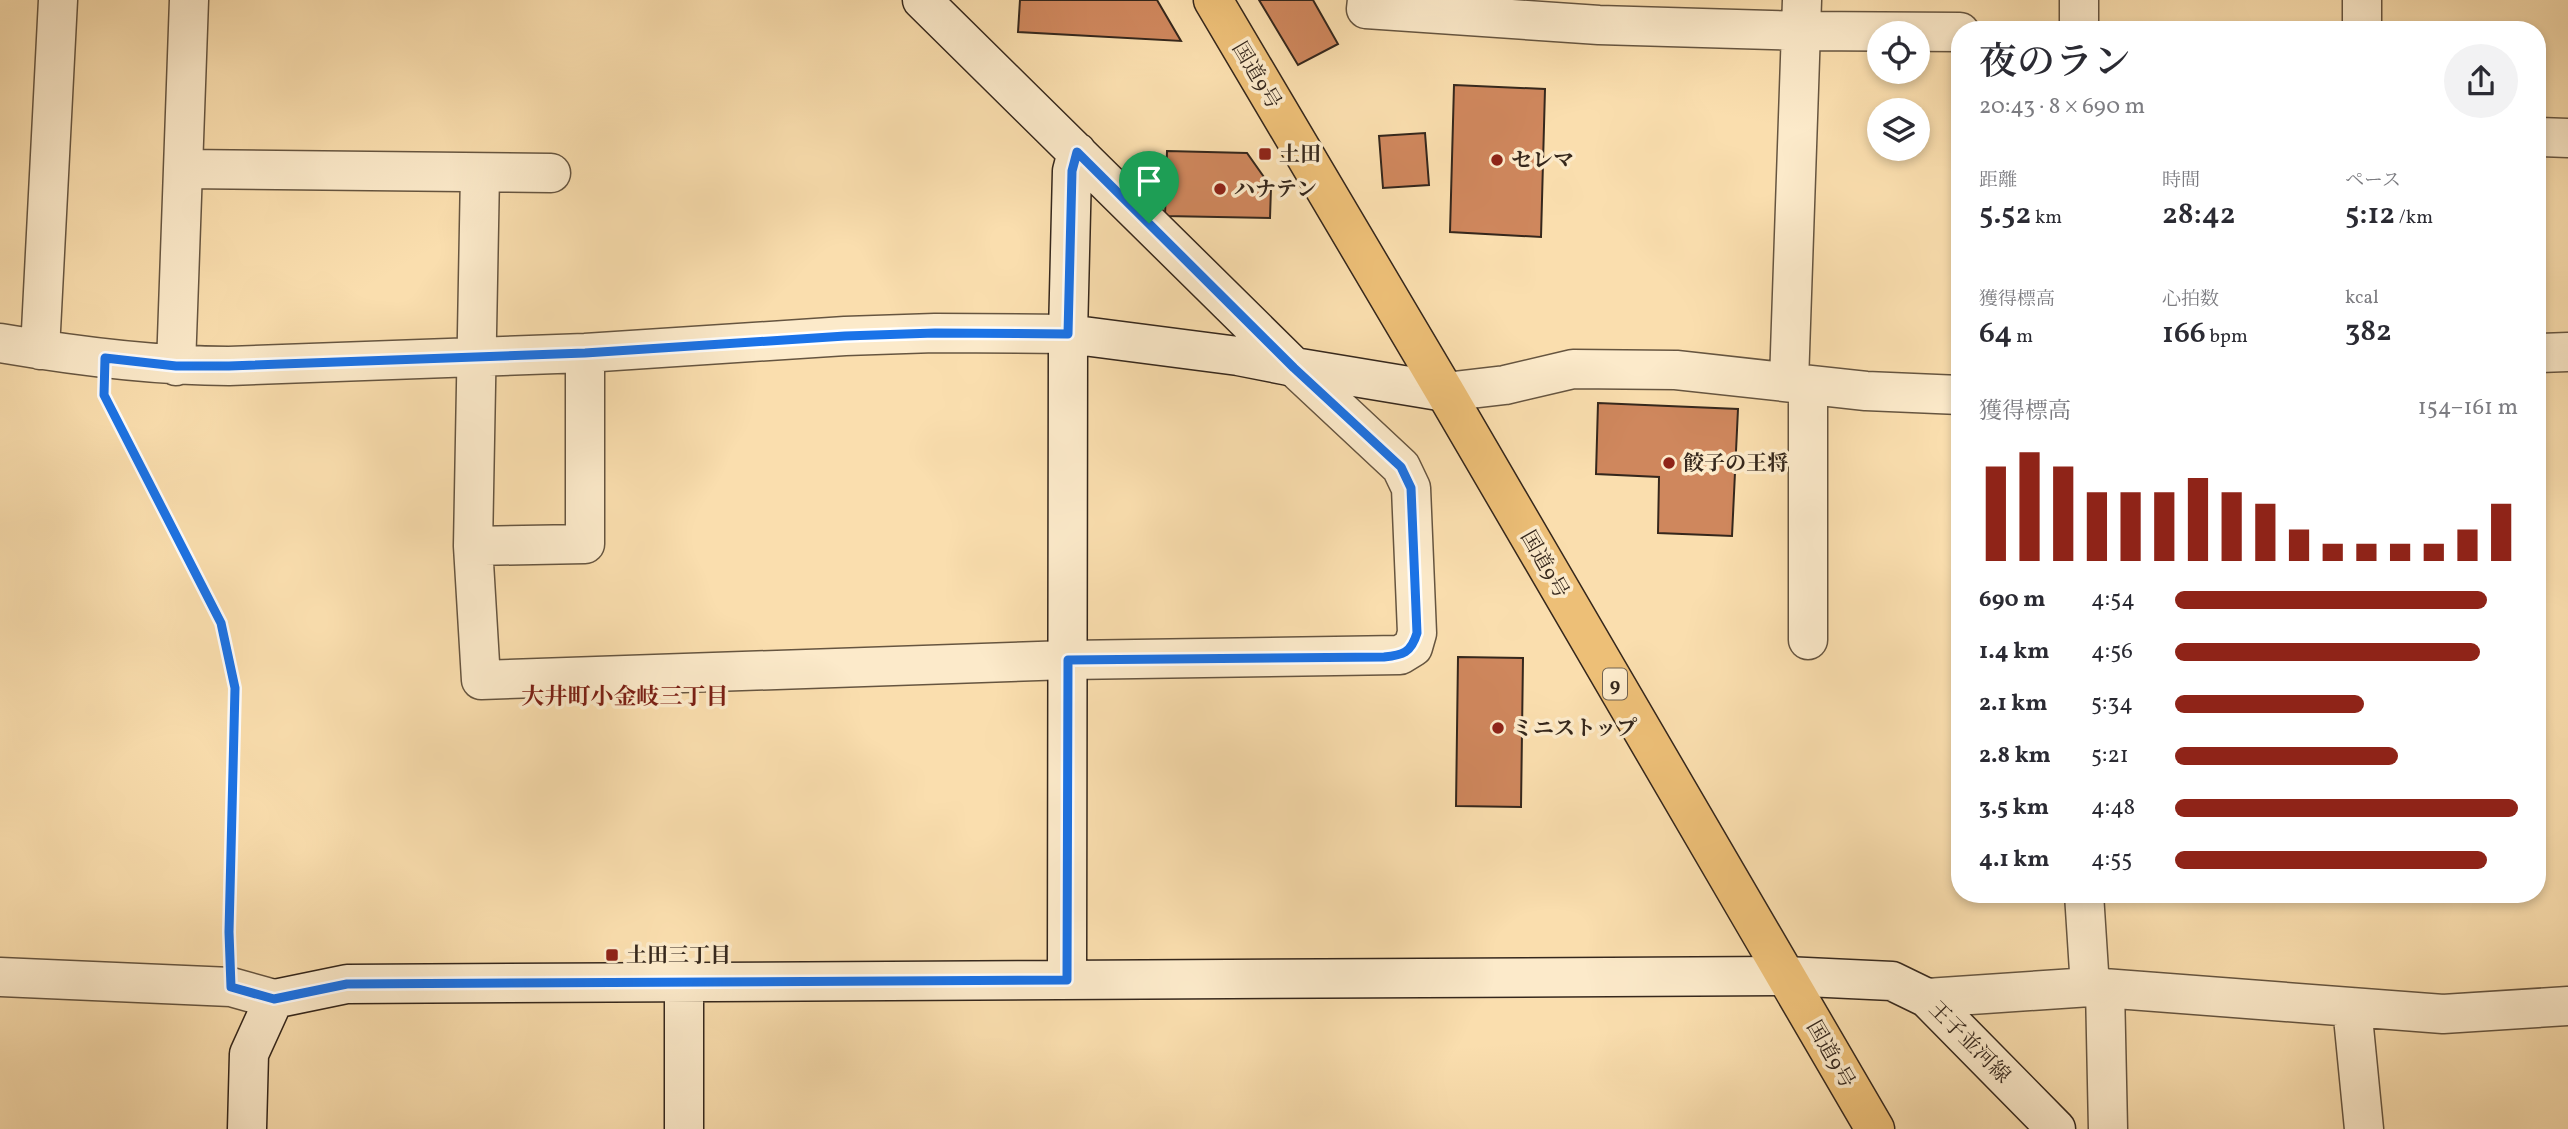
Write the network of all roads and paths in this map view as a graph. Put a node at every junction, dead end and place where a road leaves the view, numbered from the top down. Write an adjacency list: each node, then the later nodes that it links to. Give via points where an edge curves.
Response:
1 (58, 0): 21 (street)
2 (189, 0): 16 (street)
3 (922, 0): 15 (street)
4 (1213, 0): 30 (highway, 国道9号 / 9)
5 (1367, 0): 8 (street, via 1366,9)
6 (2078, 0): 10 (street)
7 (2362, 0): 11 (street)
8 (1599, 12): 9 (street)
9 (1802, 15): 12 (street); 29 (street)
10 (2079, 21)
11 (2362, 21)
12 (1951, 31)
13 (2546, 137): 14 (street)
14 (2568, 138)
15 (1077, 152): 19 (street, via 1072,171); 28 (street)
16 (184, 169): 17 (street); 27 (street)
17 (480, 173): 18 (street); 25 (street)
18 (551, 173)
19 (1068, 334): 23 (street, via 845,336); 28 (street, via 1238,356); 34 (street)
20 (0, 343): 21 (street)
21 (40, 350): 26 (street)
22 (2568, 352): 24 (street)
23 (585, 353): 25 (street); 32 (street, via 585,544)
24 (2546, 353)
25 (476, 356): 27 (street); 32 (street)
26 (105, 358): 27 (street); 40 (path, via 104,395 221,623 235,688)
27 (176, 366)
28 (1294, 368): 30 (street); 34 (street, via 1401,467 1411,488 1417,633 1413,646 1400,655 1384,657)
29 (1799, 384): 30 (street, via 1676,370 1573,369); 31 (street); 33 (street)
30 (1445, 392): 36 (highway, 国道9号 / 9)
31 (1951, 394)
32 (473, 546): 34 (street, via 481,680)
33 (1808, 640)
34 (1068, 660): 38 (street)
35 (2085, 903): 41 (street)
36 (1785, 976): 38 (street, 王子並河線); 42 (street, 王子並河線, via 1892,981); 48 (highway, 国道9号 / 9)
37 (0, 977): 40 (street)
38 (1067, 980): 39 (street, 王子並河線)
39 (684, 983): 43 (street, 王子並河線, via 347,984); 47 (street)
40 (231, 987): 43 (street)
41 (2097, 987): 42 (street); 45 (street); 50 (street)
42 (1927, 998): 49 (street, 王子並河線)
43 (274, 999): 46 (street, via 249,1054)
44 (2568, 1006): 45 (street, via 2443,1014)
45 (2353, 1007): 51 (street)
46 (247, 1129)
47 (684, 1129)
48 (1875, 1129)
49 (2056, 1129)
50 (2108, 1129)
51 (2364, 1129)

